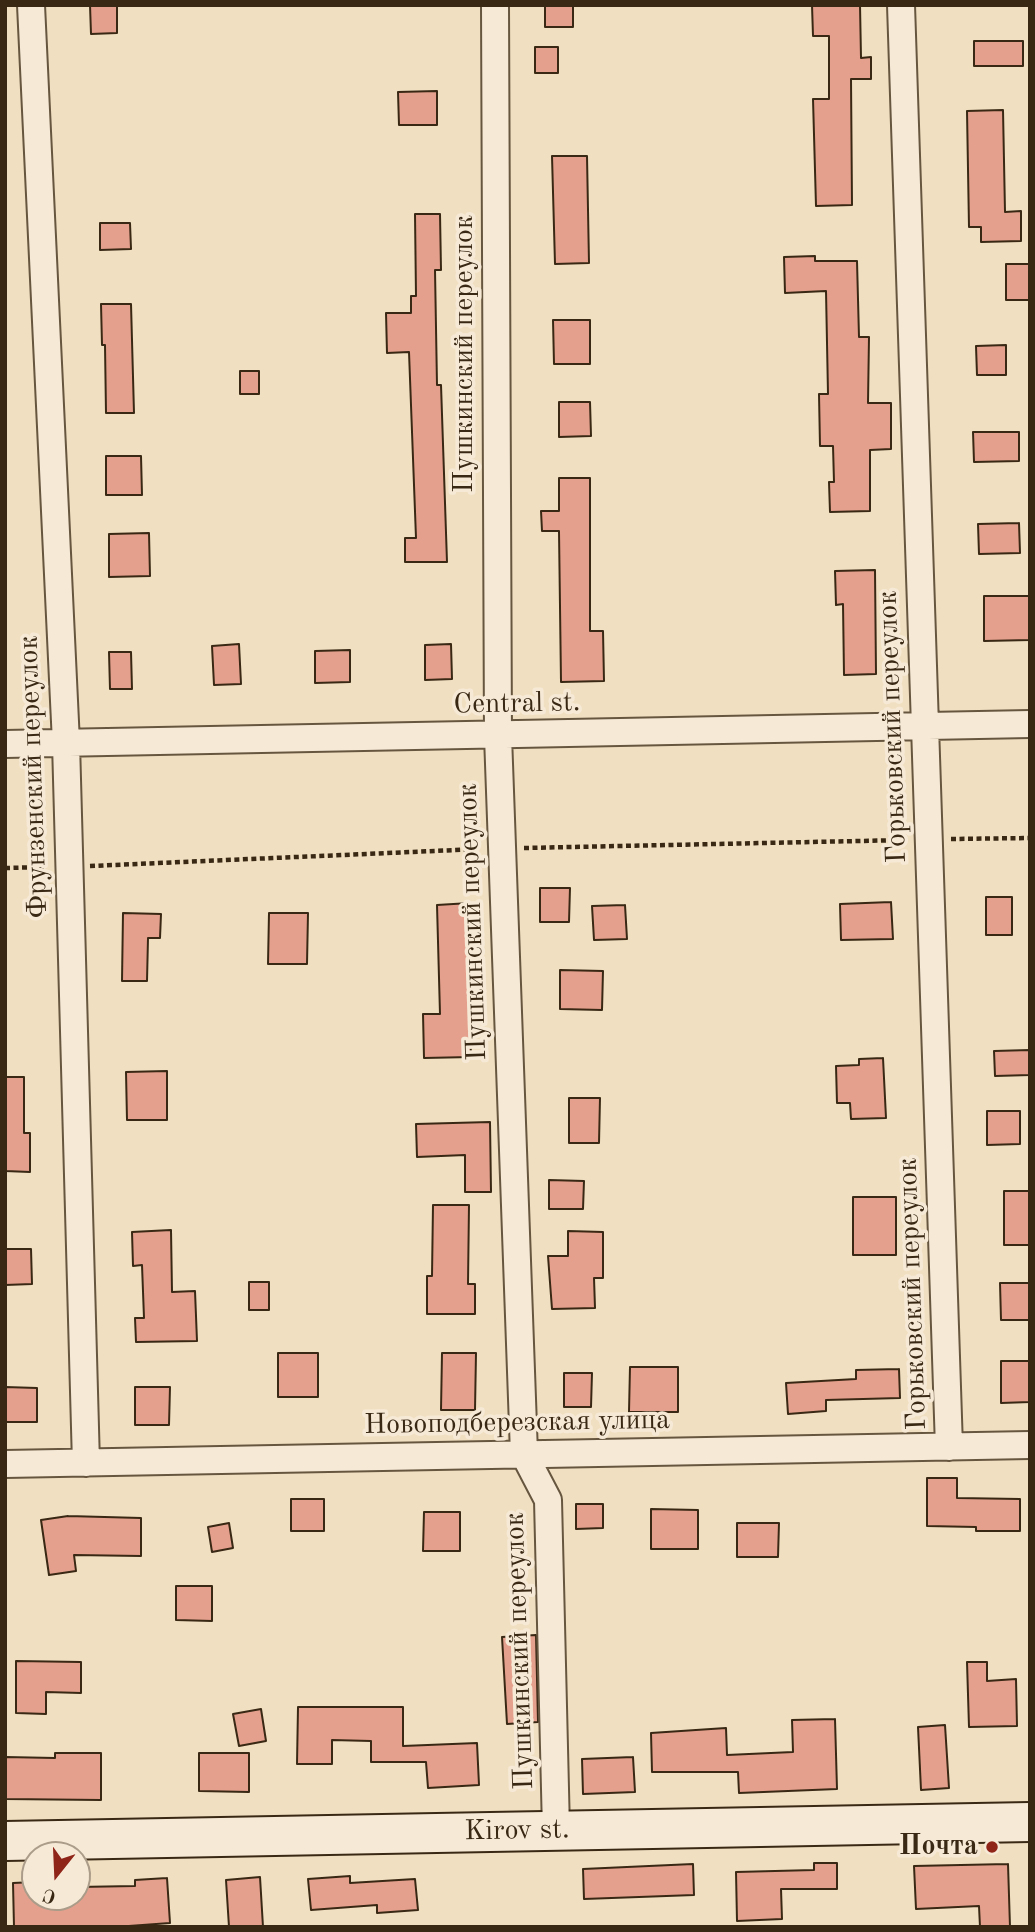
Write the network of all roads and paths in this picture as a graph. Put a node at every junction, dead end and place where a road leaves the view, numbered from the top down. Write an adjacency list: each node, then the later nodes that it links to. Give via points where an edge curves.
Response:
1 (31, 5): 7 (street, Фрунзенский переулок)
2 (495, 5): 6 (street, Пушкинский переулок)
3 (901, 5): 5 (street, Горьковский переулок)
4 (1030, 724): 5 (street, Central st.)
5 (925, 728): 6 (street, Central st.); 10 (street, Горьковский переулок)
6 (498, 736): 7 (street, Central st.); 11 (street, Пушкинский переулок)
7 (66, 743): 8 (street, Central st.); 12 (street, Фрунзенский переулок)
8 (5, 744)
9 (1030, 838): 10 (path)
10 (929, 839): 11 (path); 15 (street, Горьковский переулок)
11 (502, 848): 12 (path); 16 (street, Пушкинский переулок)
12 (69, 867): 13 (path); 17 (street, Фрунзенский переулок)
13 (5, 868)
14 (1030, 1445): 15 (street, Новоподберезская улица)
15 (949, 1447): 16 (street, Новоподберезская улица)
16 (524, 1454): 17 (street, Новоподберезская улица); 20 (street, Пушкинский переулок, via 548,1500)
17 (86, 1462): 18 (street, Новоподберезская улица)
18 (5, 1464)
19 (1030, 1822): 20 (main road, Kirov st.)
20 (556, 1830): 21 (main road, Kirov st.)
21 (5, 1841)

